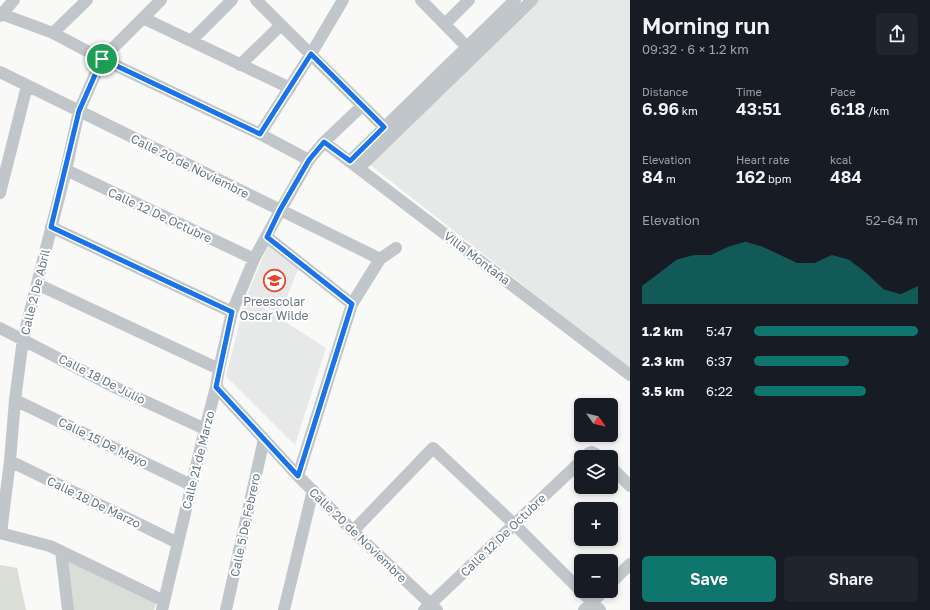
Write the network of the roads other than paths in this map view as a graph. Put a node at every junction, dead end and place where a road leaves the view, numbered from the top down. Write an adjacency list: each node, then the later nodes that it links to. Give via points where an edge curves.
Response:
1 (14, 0): 11 (street)
2 (87, 0): 15 (street)
3 (161, 0): 12 (street)
4 (232, 0): 16 (street)
5 (256, 0): 14 (street)
6 (343, 0): 18 (street)
7 (421, 0): 13 (street)
8 (469, 0): 13 (street)
9 (515, 0): 17 (street)
10 (532, 0): 24 (street)
11 (1, 15): 15 (street)
12 (143, 18): 16 (street); 19 (street)
13 (445, 24): 17 (street)
14 (281, 25): 18 (street); 20 (street)
15 (53, 34): 19 (street)
16 (192, 41): 20 (street)
17 (467, 46): 24 (street)
18 (311, 54): 23 (street); 25 (street)
19 (102, 59): 26 (street, Calle 2 De Abril); 28 (street)
20 (240, 65): 23 (street)
21 (0, 72): 22 (street, Calle 20 de Noviembre)
22 (27, 86): 26 (street, Calle 20 de Noviembre); 33 (street)
23 (290, 88): 28 (street)
24 (417, 103): 27 (street); 31 (street)
25 (362, 106): 27 (street); 29 (street, Calle 21 de Marzo)
26 (79, 111): 32 (street, Calle 2 De Abril); 34 (street, Calle 20 de Noviembre)
27 (384, 127): 31 (street)
28 (260, 134): 30 (street)
29 (324, 142): 30 (street, Calle 21 de Marzo); 31 (street, Villa Montaña)
30 (309, 160): 34 (street, Calle 21 de Marzo)
31 (354, 164): 46 (street, Villa Montaña)
32 (66, 170): 35 (street, Calle 2 De Abril); 38 (street, Calle 12 De Octubre)
33 (0, 193)
34 (280, 210): 36 (street, Calle 21 de Marzo); 39 (street, Calle 20 de Noviembre)
35 (51, 227): 40 (street, Calle 2 De Abril); 42 (street)
36 (267, 237): 38 (street, Calle 21 de Marzo); 41 (street)
37 (396, 248): 39 (street)
38 (254, 259): 42 (street, Calle 21 de Marzo)
39 (380, 259): 41 (street)
40 (37, 284): 44 (street, Calle 2 De Abril); 45 (street)
41 (352, 304): 54 (street)
42 (232, 312): 45 (street, Calle 21 de Marzo)
43 (0, 328): 44 (street, Calle 18 De Julio)
44 (23, 339): 48 (street, Calle 2 De Abril); 49 (street, Calle 18 De Julio, via 112,386)
45 (219, 369): 47 (street, Calle 21 de Marzo)
46 (630, 375)
47 (216, 387): 49 (street, Calle 21 de Marzo); 50 (street, Calle 20 de Noviembre)
48 (16, 400): 51 (street, Calle 2 De Abril); 55 (street, Calle 15 De Mayo)
49 (205, 429): 55 (street, Calle 21 de Marzo)
50 (264, 439): 54 (street, Calle 20 de Noviembre); 70 (street, Calle 5 De Febrero)
51 (10, 461): 60 (street, Calle 2 De Abril); 61 (street, Calle 18 De Marzo)
52 (574, 470): 58 (street, Calle 12 De Octubre)
53 (618, 474): 56 (street)
54 (298, 476): 57 (street, Calle 20 de Noviembre)
55 (192, 485): 61 (street, Calle 21 de Marzo)
56 (630, 486)
57 (313, 490): 59 (street, Calle 20 de Noviembre); 71 (street)
58 (514, 524): 59 (street, via 433,448); 67 (street, Calle 12 De Octubre); 68 (street)
59 (353, 531): 67 (street, Calle 20 de Noviembre)
60 (0, 533): 62 (street)
61 (178, 543): 66 (street, Calle 21 de Marzo)
62 (61, 551): 66 (street); 69 (street)
63 (630, 564): 64 (street)
64 (618, 576)
65 (599, 598): 68 (street)
66 (163, 605)
67 (431, 608)
68 (592, 608)
69 (68, 610)
70 (226, 610)
71 (284, 610)

